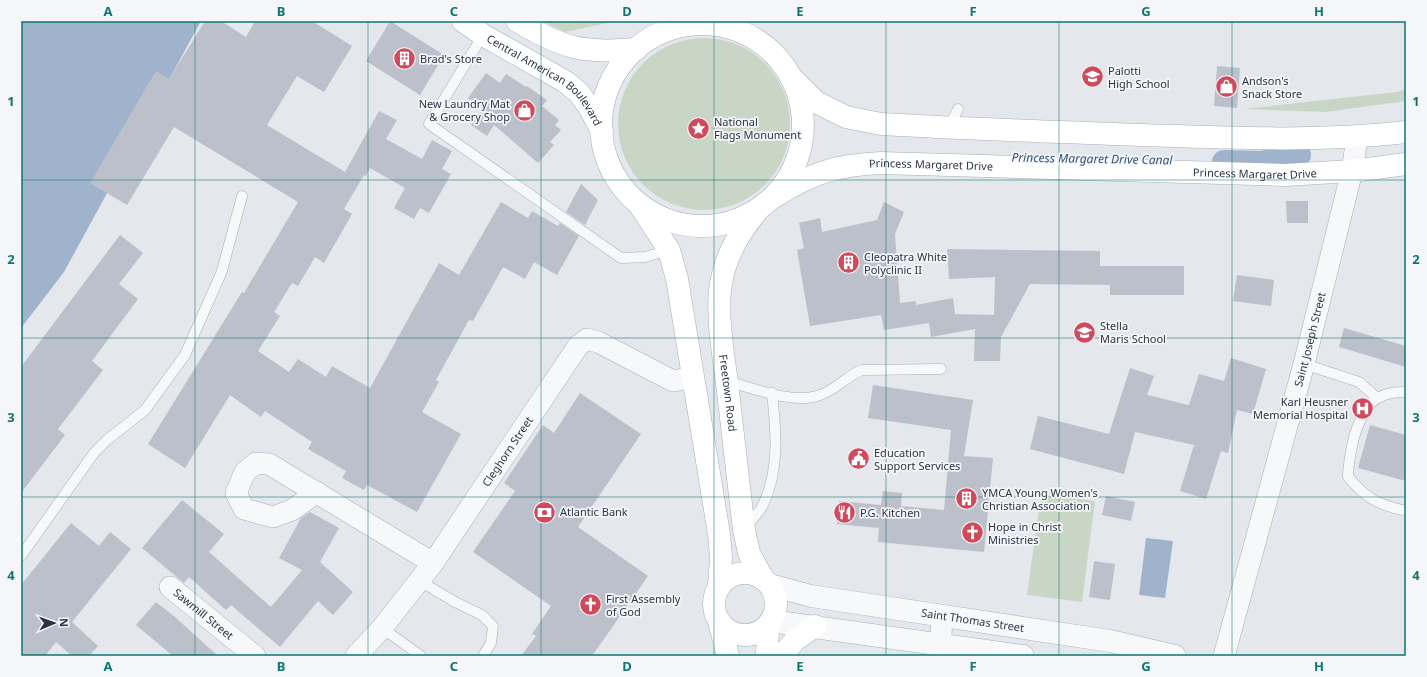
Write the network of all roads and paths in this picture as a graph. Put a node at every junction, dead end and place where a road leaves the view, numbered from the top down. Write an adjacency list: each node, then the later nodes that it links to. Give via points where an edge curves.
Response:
1 (463, 21): 5 (main road, Central American Boulevard)
2 (517, 21): 6 (main road, via 569,47 589,51 612,51)
3 (650, 21): 6 (main road)
4 (739, 27): 6 (main road, via 690,25 664,32); 7 (main road, via 772,51)
5 (483, 35): 8 (main road, Central American Boulevard, via 566,82 579,93); 17 (lane, via 429,124 621,258)
6 (638, 47): 8 (main road, via 617,72 605,100)
7 (791, 77): 10 (main road, via 816,102 846,117 881,124 953,118 1216,138); 14 (main road, via 802,108 803,140 793,171)
8 (602, 131): 15 (main road, via 607,159 620,184)
9 (1406, 132): 10 (main road)
10 (1357, 138): 12 (street, Saint Joseph Street)
11 (1406, 164): 12 (main road, Princess Margaret Drive)
12 (1352, 171): 14 (main road, Princess Margaret Drive, via 1285,175 856,164 830,169 800,181); 18 (street, Saint Joseph Street)
13 (242, 196): 28 (lane, via 222,271 185,355 145,410 94,453)
14 (774, 197): 16 (main road)
15 (639, 204): 16 (main road, via 666,220 697,227 728,224); 17 (main road)
16 (757, 211): 21 (main road, Freetown Road, via 740,233 729,255 721,284 720,314)
17 (669, 250): 20 (main road, via 677,279)
18 (1304, 364): 24 (lane, via 1359,382); 49 (street, Saint Joseph Street)
19 (941, 369): 23 (lane, via 862,370 821,395 799,399)
20 (693, 377): 29 (street, Cleghorn Street, via 673,381 598,342 587,340 578,346); 33 (main road, via 719,534)
21 (727, 381): 23 (lane); 27 (main road, Freetown Road)
22 (1406, 392): 24 (lane, via 1393,392)
23 (772, 393): 27 (lane, via 775,425 774,474 762,505)
24 (1377, 398): 26 (lane, via 1365,409 1359,422 1348,462 1348,477 1362,494 1382,505)
25 (317, 492): 29 (street)
26 (1406, 511)
27 (744, 530): 31 (main road, Freetown Road, via 749,553)
28 (21, 556)
29 (433, 563): 30 (street, Cleghorn Street)
30 (420, 581): 38 (street, Cleghorn Street); 43 (lane, via 482,615 493,626 491,643)
31 (767, 582): 33 (main road, via 748,573 732,576); 34 (street, Saint Thomas Street, via 811,596); 35 (main road, via 775,595 776,606)
32 (170, 587): 40 (street, Sawmill Street)
33 (719, 587): 36 (main road, via 714,606)
34 (942, 617): 39 (street); 48 (street, Saint Thomas Street, via 1110,641)
35 (770, 623): 36 (main road, via 760,632 750,635 734,633); 37 (street); 45 (main road)
36 (720, 625): 44 (main road)
37 (815, 626): 39 (street); 46 (main road, via 795,640)
38 (382, 628): 41 (street, Cleghorn Street); 42 (lane)
39 (941, 650): 47 (street)
40 (255, 656)
41 (356, 656)
42 (421, 656)
43 (483, 656)
44 (728, 656)
45 (767, 656)
46 (782, 656)
47 (1023, 656)
48 (1175, 656)
49 (1224, 656)

